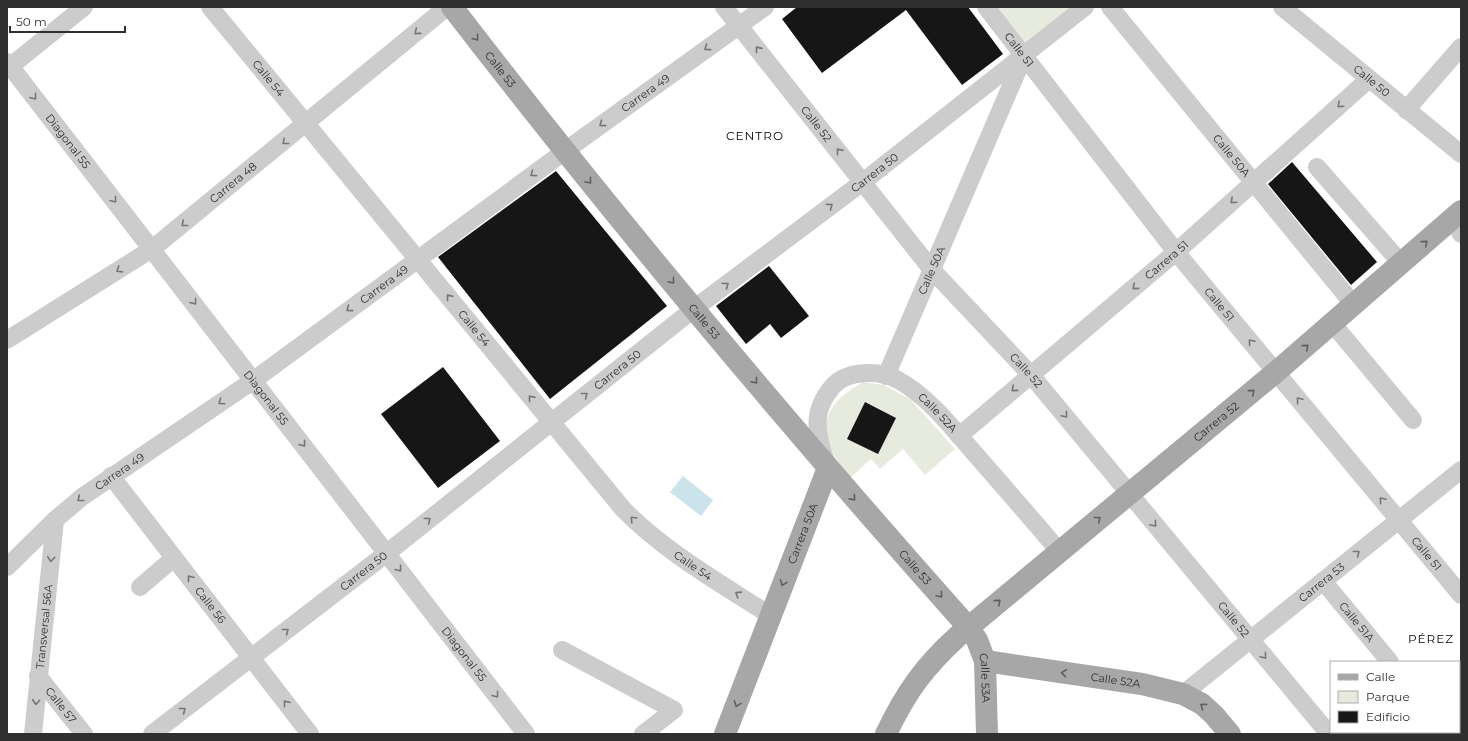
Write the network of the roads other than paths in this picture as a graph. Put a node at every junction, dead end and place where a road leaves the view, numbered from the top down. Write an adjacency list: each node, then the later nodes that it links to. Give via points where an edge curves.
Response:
1 (84, 7): 14 (street)
2 (210, 7): 17 (street, Calle 54)
3 (447, 7): 17 (street, Carrera 48, one-way to 17)
4 (452, 7): 18 (main road, Calle 53, one-way to 18)
5 (724, 7): 11 (street, Calle 52)
6 (766, 7): 11 (street, Carrera 49)
7 (986, 7): 13 (street, Calle 51)
8 (1085, 7): 13 (street, Carrera 50)
9 (1110, 7): 22 (street, Calle 50A)
10 (1282, 7): 15 (street, Calle 50)
11 (738, 25): 18 (street, Carrera 49, one-way to 18); 21 (street, Calle 52, one-way to 11)
12 (1461, 47): 16 (street)
13 (1024, 55): 21 (street, Carrera 50); 25 (street, Calle 51); 28 (street, Calle 50A)
14 (8, 65): 24 (street, Diagonal 55, one-way to 24)
15 (1369, 80): 16 (street, Calle 50); 22 (street, Carrera 51, one-way to 22)
16 (1406, 110): 19 (street, Calle 50)
17 (307, 124): 24 (street, Carrera 48, one-way to 24); 26 (street, Calle 54)
18 (564, 151): 26 (street, Carrera 49, one-way to 26); 30 (main road, Calle 53, one-way to 30)
19 (1461, 154)
20 (1317, 167): 27 (street)
21 (864, 181): 28 (street, Calle 52); 30 (street, Carrera 50, one-way to 21)
22 (1254, 182): 25 (street, Carrera 51, one-way to 25); 29 (street, Calle 50A)
23 (1458, 221): 27 (main road, Carrera 52, one-way to 23)
24 (152, 249): 32 (street, Carrera 48, one-way to 32); 36 (street, Diagonal 55, one-way to 36)
25 (1176, 252): 33 (street, Calle 51, one-way to 25); 34 (street, Carrera 51, one-way to 34)
26 (418, 259): 36 (street, Carrera 49, one-way to 36); 38 (street, Calle 54, one-way to 26)
27 (1401, 263): 29 (main road, Carrera 52)
28 (932, 270): 34 (street, Calle 52); 35 (street, Calle 50A)
29 (1354, 305): 31 (main road, Carrera 52)
30 (695, 308): 38 (street, Carrera 50, one-way to 30); 40 (main road, Calle 53, one-way to 40)
31 (1332, 324): 33 (main road, Carrera 52, one-way to 31); 37 (street)
32 (7, 340)
33 (1276, 372): 43 (main road, Carrera 52, one-way to 33); 45 (street, Calle 51, one-way to 33)
34 (1031, 375): 39 (street, Carrera 51, one-way to 39); 43 (street, Calle 52, one-way to 43)
35 (886, 376): 39 (street, Calle 52A, via 898,380 920,395); 40 (street, via 864,373 848,376 835,384 824,396 817,419 817,436)
36 (254, 380): 42 (street, Carrera 49, one-way to 42); 47 (street, Diagonal 55, one-way to 47)
37 (1413, 420)
38 (551, 422): 47 (street, Carrera 50, one-way to 38); 53 (street, Calle 54, one-way to 38, via 661,544 640,527 622,509)
39 (959, 436): 46 (street, Calle 52A)
40 (828, 468): 53 (main road, Carrera 50A, one-way to 53); 54 (main road, Calle 53, one-way to 54)
41 (1461, 470): 45 (street, Carrera 53)
42 (111, 476): 44 (street, Carrera 49, one-way to 44); 48 (street, Calle 56)
43 (1130, 494): 46 (main road, Carrera 52, one-way to 43); 55 (street, Calle 52, one-way to 55)
44 (55, 520): 49 (street, Carrera 49); 60 (street, Transversal 56A, one-way to 60)
45 (1399, 520): 50 (street, Carrera 53, one-way to 45); 52 (street, Calle 51)
46 (1059, 551): 54 (main road, Carrera 52, one-way to 46)
47 (386, 553): 57 (street, Carrera 50, one-way to 47); 66 (street, Diagonal 55, one-way to 66)
48 (174, 558): 51 (street); 57 (street, Calle 56, one-way to 48)
49 (7, 567)
50 (1323, 581): 55 (street, Carrera 53); 59 (street, Calle 51A)
51 (140, 587)
52 (1461, 595)
53 (771, 616): 68 (main road, Carrera 50A, one-way to 68)
54 (968, 627): 58 (main road, Calle 53A, via 977,640); 69 (main road, via 922,672 907,693)
55 (1250, 639): 61 (street, Carrera 53); 72 (street, Calle 52, one-way to 72)
56 (562, 650): 67 (street, via 674,710)
57 (251, 657): 64 (street, Carrera 50, one-way to 57); 65 (street, Calle 56, one-way to 57)
58 (985, 661): 61 (main road, Calle 52A, one-way to 58, via 1142,684); 70 (main road, Calle 53A)
59 (1389, 661)
60 (38, 676): 62 (street, Transversal 56A, one-way to 62); 63 (street, Calle 57)
61 (1183, 694): 71 (main road, Calle 52A, one-way to 61, via 1202,704)
62 (33, 734)
63 (84, 734)
64 (152, 734)
65 (310, 734)
66 (526, 734)
67 (643, 734)
68 (725, 734)
69 (886, 734)
70 (987, 734)
71 (1230, 734)
72 (1329, 734)

